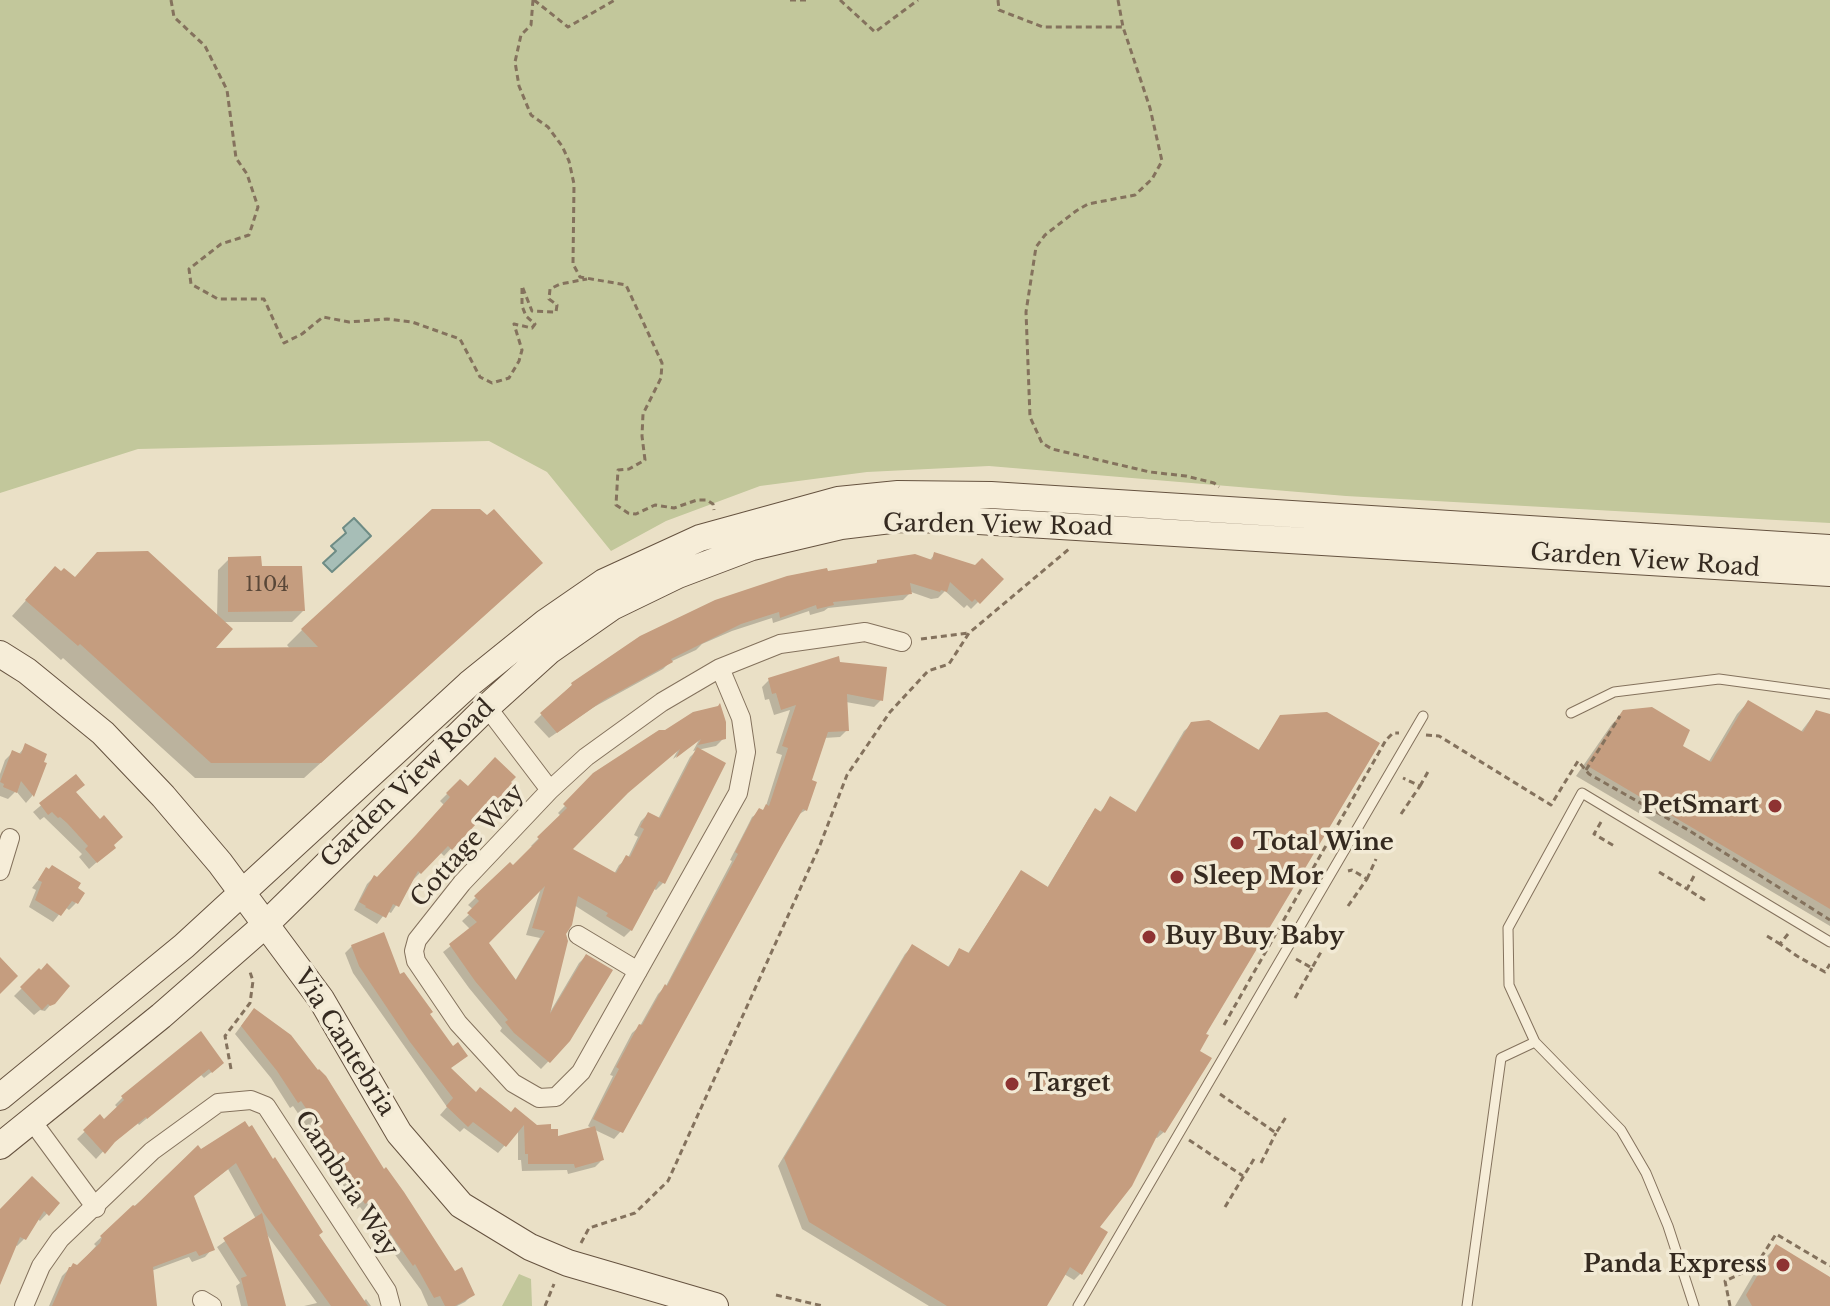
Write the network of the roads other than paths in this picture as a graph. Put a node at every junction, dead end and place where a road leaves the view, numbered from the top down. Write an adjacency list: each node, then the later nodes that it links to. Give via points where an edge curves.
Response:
1 (1830, 548): 13 (main road, Garden View Road, via 991,495 898,494 838,500 700,538 604,582 469,684)
2 (1830, 573): 7 (main road, Garden View Road, via 899,519 752,547 678,575 612,607 549,651)
3 (902, 642): 5 (street, Cottage Way, via 865,632 780,644)
4 (0, 654): 13 (main road, Via Cantebria, via 103,733)
5 (720, 668): 10 (street, Cottage Way, via 662,702); 17 (street, Cottage Way, via 741,718 746,752 738,793)
6 (1830, 694): 8 (lane, via 1719,679 1614,692)
7 (487, 707): 10 (street, Cottage Way); 14 (main road, Garden View Road)
8 (1571, 713)
9 (1423, 716): 26 (lane)
10 (550, 790): 17 (street, Cottage Way, via 462,883 417,940 416,961 467,1033 513,1083 539,1098 556,1097 581,1072)
11 (10, 838): 12 (street)
12 (0, 871)
13 (244, 892): 14 (main road, Via Cantebria); 19 (main road, Garden View Road, via 149,976)
14 (265, 925): 20 (main road, Garden View Road); 25 (main road, Via Cantebria, via 321,999 399,1133 461,1205 530,1247 568,1263)
15 (578, 935): 17 (street)
16 (1830, 942): 18 (lane, via 1582,793 1508,928 1509,985)
17 (638, 971)
18 (1535, 1042): 27 (lane, via 1501,1058); 28 (lane, via 1621,1130 1663,1213)
19 (3, 1089)
20 (32, 1121): 21 (main road, Garden View Road); 22 (street)
21 (0, 1146)
22 (96, 1208): 23 (street, Cambria Way, via 60,1239); 24 (street, Cambria Way, via 152,1151 218,1103 251,1100 266,1106 387,1291)
23 (24, 1306)
24 (391, 1306)
25 (715, 1306)
26 (1078, 1306)
27 (1467, 1306)
28 (1694, 1306)

